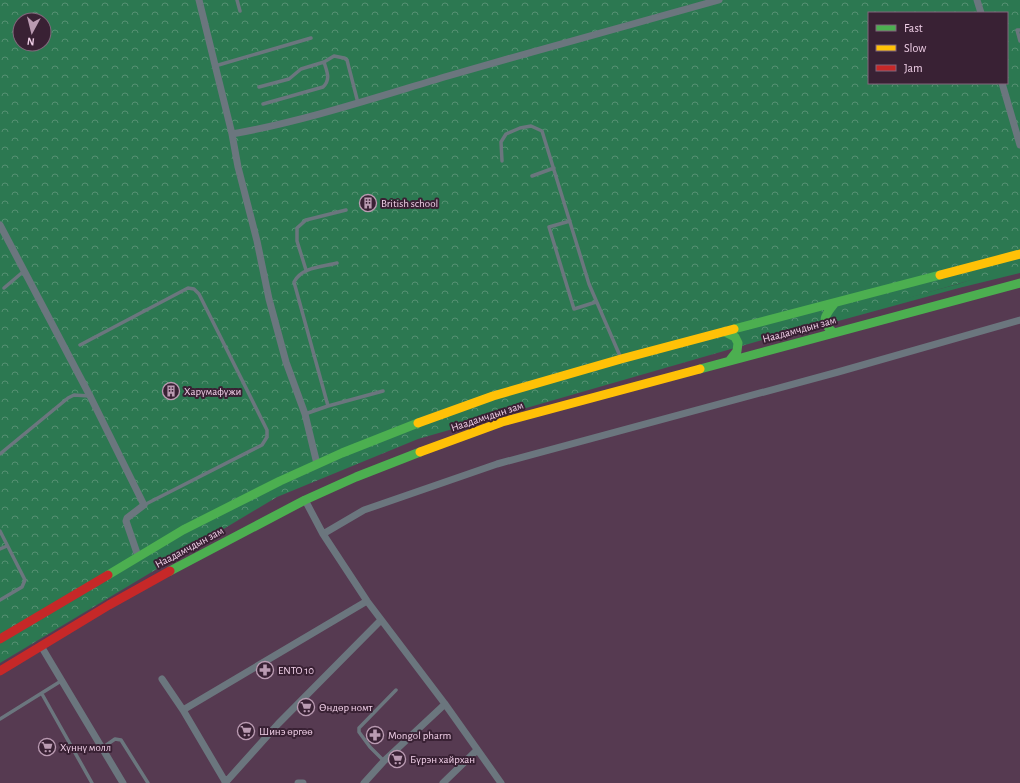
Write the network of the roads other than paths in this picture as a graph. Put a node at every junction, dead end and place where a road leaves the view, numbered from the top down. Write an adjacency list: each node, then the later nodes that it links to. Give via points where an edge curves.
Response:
1 (199, 0): 11 (street)
2 (237, 0): 5 (lane)
3 (719, 0): 14 (street)
4 (977, 0): 6 (street)
5 (240, 11)
6 (981, 12)
7 (1020, 30): 9 (lane, via 1017,30)
8 (311, 38): 11 (lane)
9 (1020, 41)
10 (324, 62): 13 (lane, via 301,69 289,79); 14 (lane, via 334,56 347,60); 15 (lane, via 329,79 323,87)
11 (215, 66): 16 (street)
12 (1002, 84): 17 (street)
13 (259, 88)
14 (358, 103): 16 (street, via 265,128)
15 (263, 104)
16 (232, 134): 41 (street, via 269,299 286,362)
17 (1020, 145)
18 (502, 161): 19 (lane, via 501,142 506,134 531,126 542,131)
19 (554, 168): 20 (lane); 22 (lane)
20 (532, 176)
21 (346, 210): 26 (lane, via 306,220 297,228 297,241)
22 (570, 221): 30 (lane); 30 (lane, via 549,227 574,309)
23 (0, 225): 27 (street)
24 (1020, 254): 31 (highway, Наадамчдын зам)
25 (337, 263): 26 (lane)
26 (306, 270): 40 (lane, via 294,282)
27 (24, 271): 29 (lane); 39 (street)
28 (1020, 283): 34 (highway, Наадамчдын зам)
29 (4, 288)
30 (596, 302): 36 (lane)
31 (834, 304): 33 (highway, Наадамчдын зам); 34 (highway, via 825,321 828,329)
32 (1020, 320): 47 (street, via 497,464 364,510)
33 (724, 332): 36 (highway, Наадамчдын зам); 37 (highway, via 738,340 738,350)
34 (833, 332): 37 (highway, Наадамчдын зам)
35 (80, 345): 45 (lane, via 188,288 194,289 200,294 267,430 268,437 262,445)
36 (621, 359): 43 (highway, Наадамчдын зам, via 493,396)
37 (730, 360): 44 (highway, Наадамчдын зам, via 502,422 356,477)
38 (383, 391): 40 (lane)
39 (90, 396): 42 (lane, via 74,395 68,398); 45 (street)
40 (328, 406): 41 (lane)
41 (305, 414): 43 (street)
42 (0, 454)
43 (317, 464): 50 (highway, Наадамчдын зам, via 183,530)
44 (305, 500): 47 (street); 55 (highway, Наадамчдын зам, via 194,557)
45 (144, 505): 50 (street, via 126,521)
46 (0, 531): 48 (lane)
47 (323, 534): 52 (street)
48 (7, 546): 49 (lane); 51 (lane, via 25,580 22,587)
49 (0, 549)
50 (138, 556): 54 (highway, Наадамчдын зам)
51 (0, 600)
52 (367, 600): 53 (street); 62 (street)
53 (381, 620): 61 (street); 70 (street, via 278,724)
54 (0, 639)
55 (41, 646): 56 (highway, Наадамчдын зам); 58 (street)
56 (0, 671)
57 (162, 679): 62 (street)
58 (61, 681): 60 (lane); 64 (street)
59 (396, 690): 66 (lane, via 359,732)
60 (42, 694): 63 (lane); 67 (lane)
61 (446, 704): 65 (street); 66 (street)
62 (183, 710): 70 (street)
63 (0, 719)
64 (102, 748): 68 (street); 69 (lane, via 115,739 121,740)
65 (477, 750): 74 (street); 75 (street)
66 (384, 761): 73 (street)
67 (92, 783)
68 (123, 783)
69 (148, 783)
70 (226, 783)
71 (298, 783): 72 (street)
72 (303, 783)
73 (364, 783)
74 (443, 783)
75 (501, 783)

